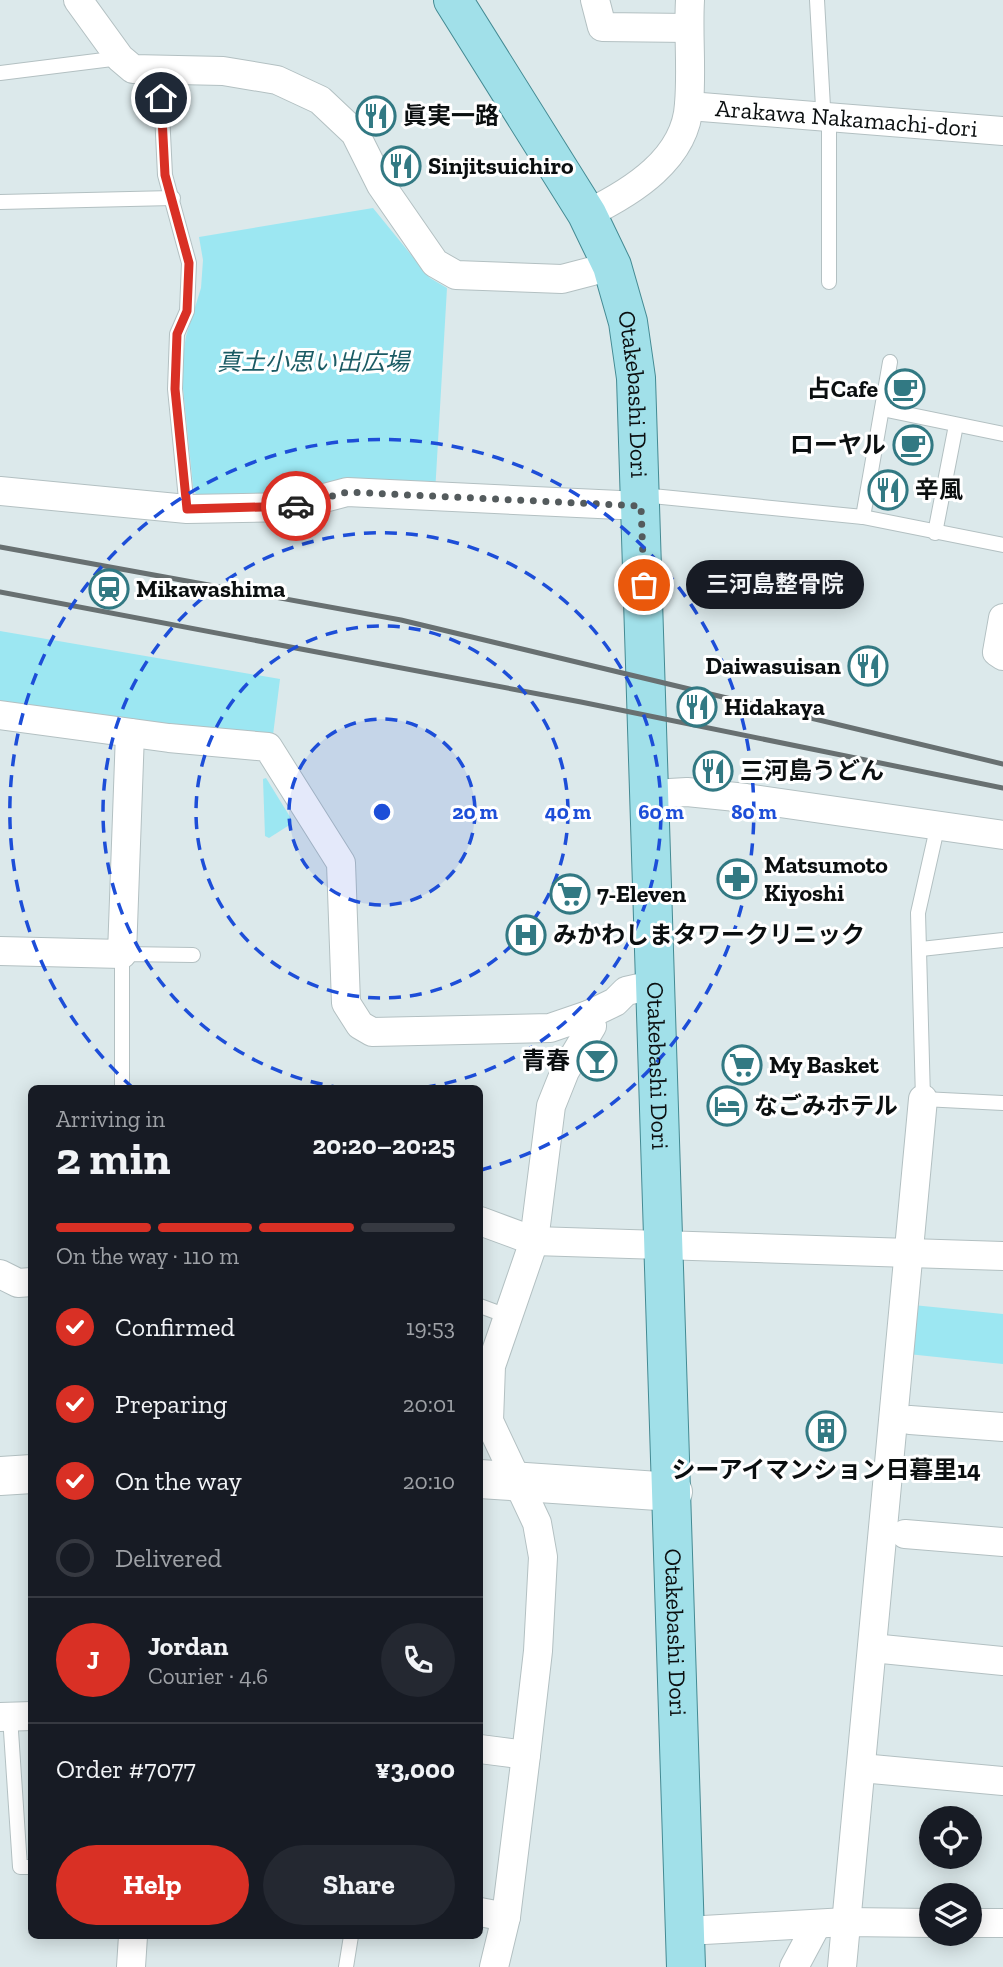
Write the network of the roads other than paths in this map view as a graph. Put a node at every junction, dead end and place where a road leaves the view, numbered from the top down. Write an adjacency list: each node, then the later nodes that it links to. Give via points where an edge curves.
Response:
1 (78, 0): 7 (street)
2 (453, 0): 15 (main road, Otakebashi Dori)
3 (595, 0): 6 (street, via 602,27)
4 (690, 0): 6 (street)
5 (817, 0): 11 (lane)
6 (689, 28): 10 (street)
7 (120, 58): 8 (street, via 134,69); 9 (lane)
8 (160, 72): 13 (lane, via 165,175); 16 (street, via 223,71 277,80 320,100 355,133 381,185 435,263 456,275 562,279)
9 (0, 73)
10 (689, 106): 11 (street, Arakawa Nakamachi-dori); 15 (street, via 673,151 639,185)
11 (825, 115): 12 (street, Arakawa Nakamachi-dori); 17 (lane, via 829,124)
12 (1003, 131)
13 (173, 198): 14 (lane); 24 (lane, via 189,263 187,311 177,334 175,389)
14 (0, 202)
15 (587, 214): 16 (main road, Otakebashi Dori)
16 (612, 266): 23 (main road, Otakebashi Dori, via 628,322 636,377)
17 (829, 282)
18 (890, 362): 19 (lane)
19 (882, 410): 20 (lane); 25 (lane)
20 (956, 425): 21 (lane); 26 (lane)
21 (1003, 434)
22 (0, 491): 24 (street)
23 (641, 500): 24 (street, via 347,492 290,508); 25 (lane); 32 (main road, Otakebashi Dori)
24 (187, 509)
25 (863, 517): 26 (lane)
26 (935, 533): 27 (lane)
27 (1003, 545)
28 (1003, 618): 29 (street, via 997,652)
29 (1003, 656)
30 (0, 715): 31 (street)
31 (130, 733): 38 (street); 41 (street, via 268,747 341,863 346,1003 360,1025 372,1032 550,1028)
32 (652, 794): 33 (street, via 705,793); 40 (main road, Otakebashi Dori)
33 (938, 824): 34 (street); 36 (lane, via 918,912)
34 (1003, 835)
35 (1003, 940): 36 (lane)
36 (920, 948): 43 (lane)
37 (0, 951): 38 (street)
38 (122, 954): 39 (lane); 42 (lane)
39 (193, 955)
40 (657, 984): 41 (street, via 626,991 615,1002); 47 (main road, Otakebashi Dori)
41 (588, 1014): 46 (street, via 592,1026 565,1071 551,1106)
42 (122, 1085)
43 (923, 1099): 44 (lane); 48 (street)
44 (1003, 1103)
45 (483, 1222): 46 (street)
46 (534, 1241): 47 (street); 51 (street)
47 (664, 1244): 48 (street); 58 (main road, Otakebashi Dori)
48 (908, 1253): 49 (street); 53 (street)
49 (1003, 1256)
50 (483, 1307): 51 (lane)
51 (507, 1316): 52 (street)
52 (484, 1406): 57 (street)
53 (902, 1420): 54 (street); 59 (street)
54 (1003, 1427)
55 (28, 1474): 56 (street)
56 (0, 1476)
57 (498, 1480): 58 (street); 65 (street, via 537,1523 543,1557)
58 (673, 1492): 77 (main road, Otakebashi Dori)
59 (894, 1533): 60 (street); 61 (street)
60 (1003, 1542)
61 (872, 1648): 62 (street); 66 (street)
62 (1003, 1661)
63 (14, 1716): 68 (lane, via 20,1867)
64 (483, 1749): 65 (street)
65 (526, 1755): 69 (street)
66 (861, 1768): 67 (street); 70 (street)
67 (1003, 1781)
68 (28, 1867)
69 (493, 1914): 80 (street)
70 (846, 1922): 71 (street); 74 (street); 82 (street)
71 (919, 1923)
72 (982, 1923): 73 (street)
73 (1003, 1923)
74 (817, 1924): 77 (street); 81 (street)
75 (133, 1939): 78 (street)
76 (351, 1939): 79 (lane)
77 (686, 1949)
78 (131, 1967)
79 (346, 1967)
80 (494, 1967)
81 (794, 1967)
82 (842, 1967)

